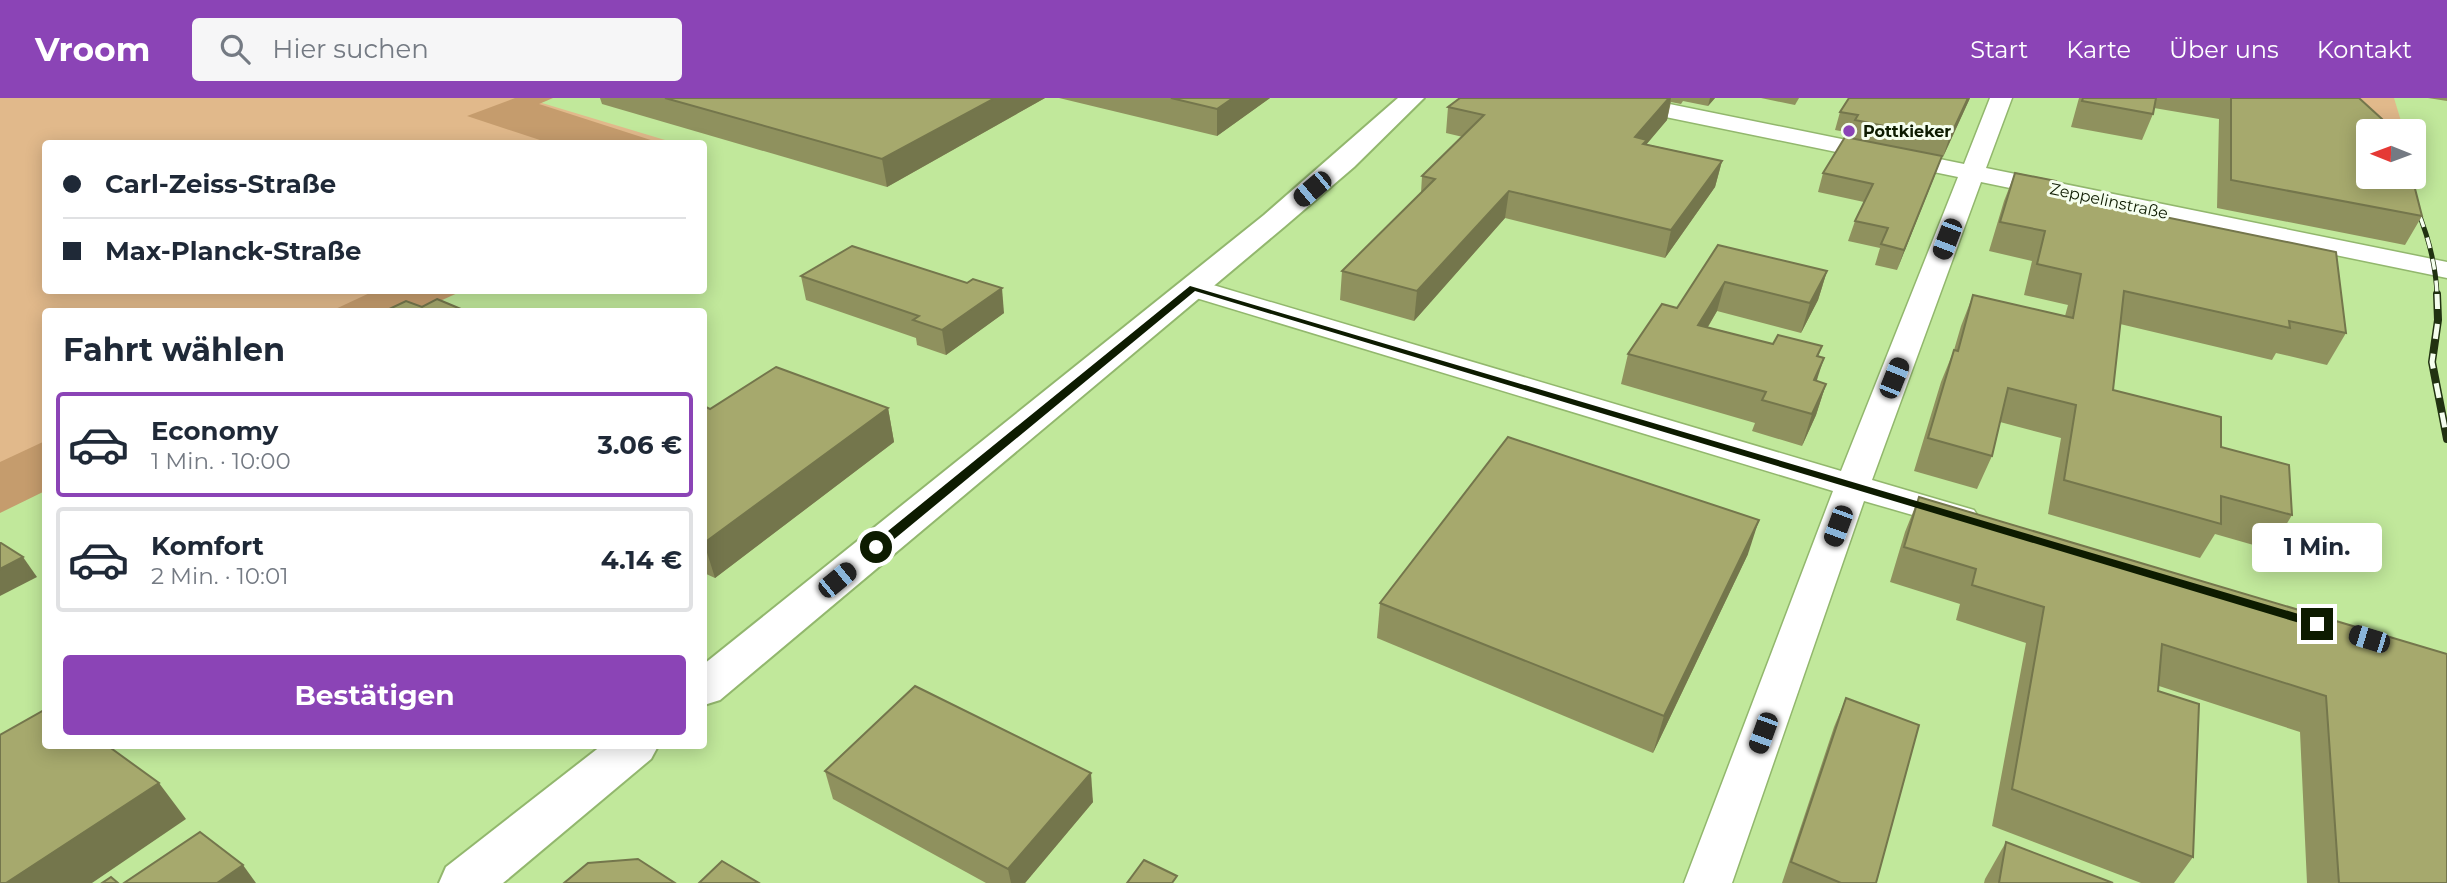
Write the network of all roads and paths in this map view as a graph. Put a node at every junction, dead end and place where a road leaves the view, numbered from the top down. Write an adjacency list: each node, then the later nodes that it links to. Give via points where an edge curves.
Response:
1 (1412, 98): 6 (main road, via 1345,161)
2 (1607, 98): 4 (street, Zeppelinstraße)
3 (2001, 98): 4 (street)
4 (1973, 173): 5 (street, Zeppelinstraße); 7 (street)
5 (2447, 270)
6 (1193, 288): 7 (street); 9 (main road)
7 (1852, 485): 8 (street); 12 (street)
8 (1997, 529)
9 (707, 686)
10 (630, 749): 11 (main road)
11 (465, 883)
12 (1708, 883)

